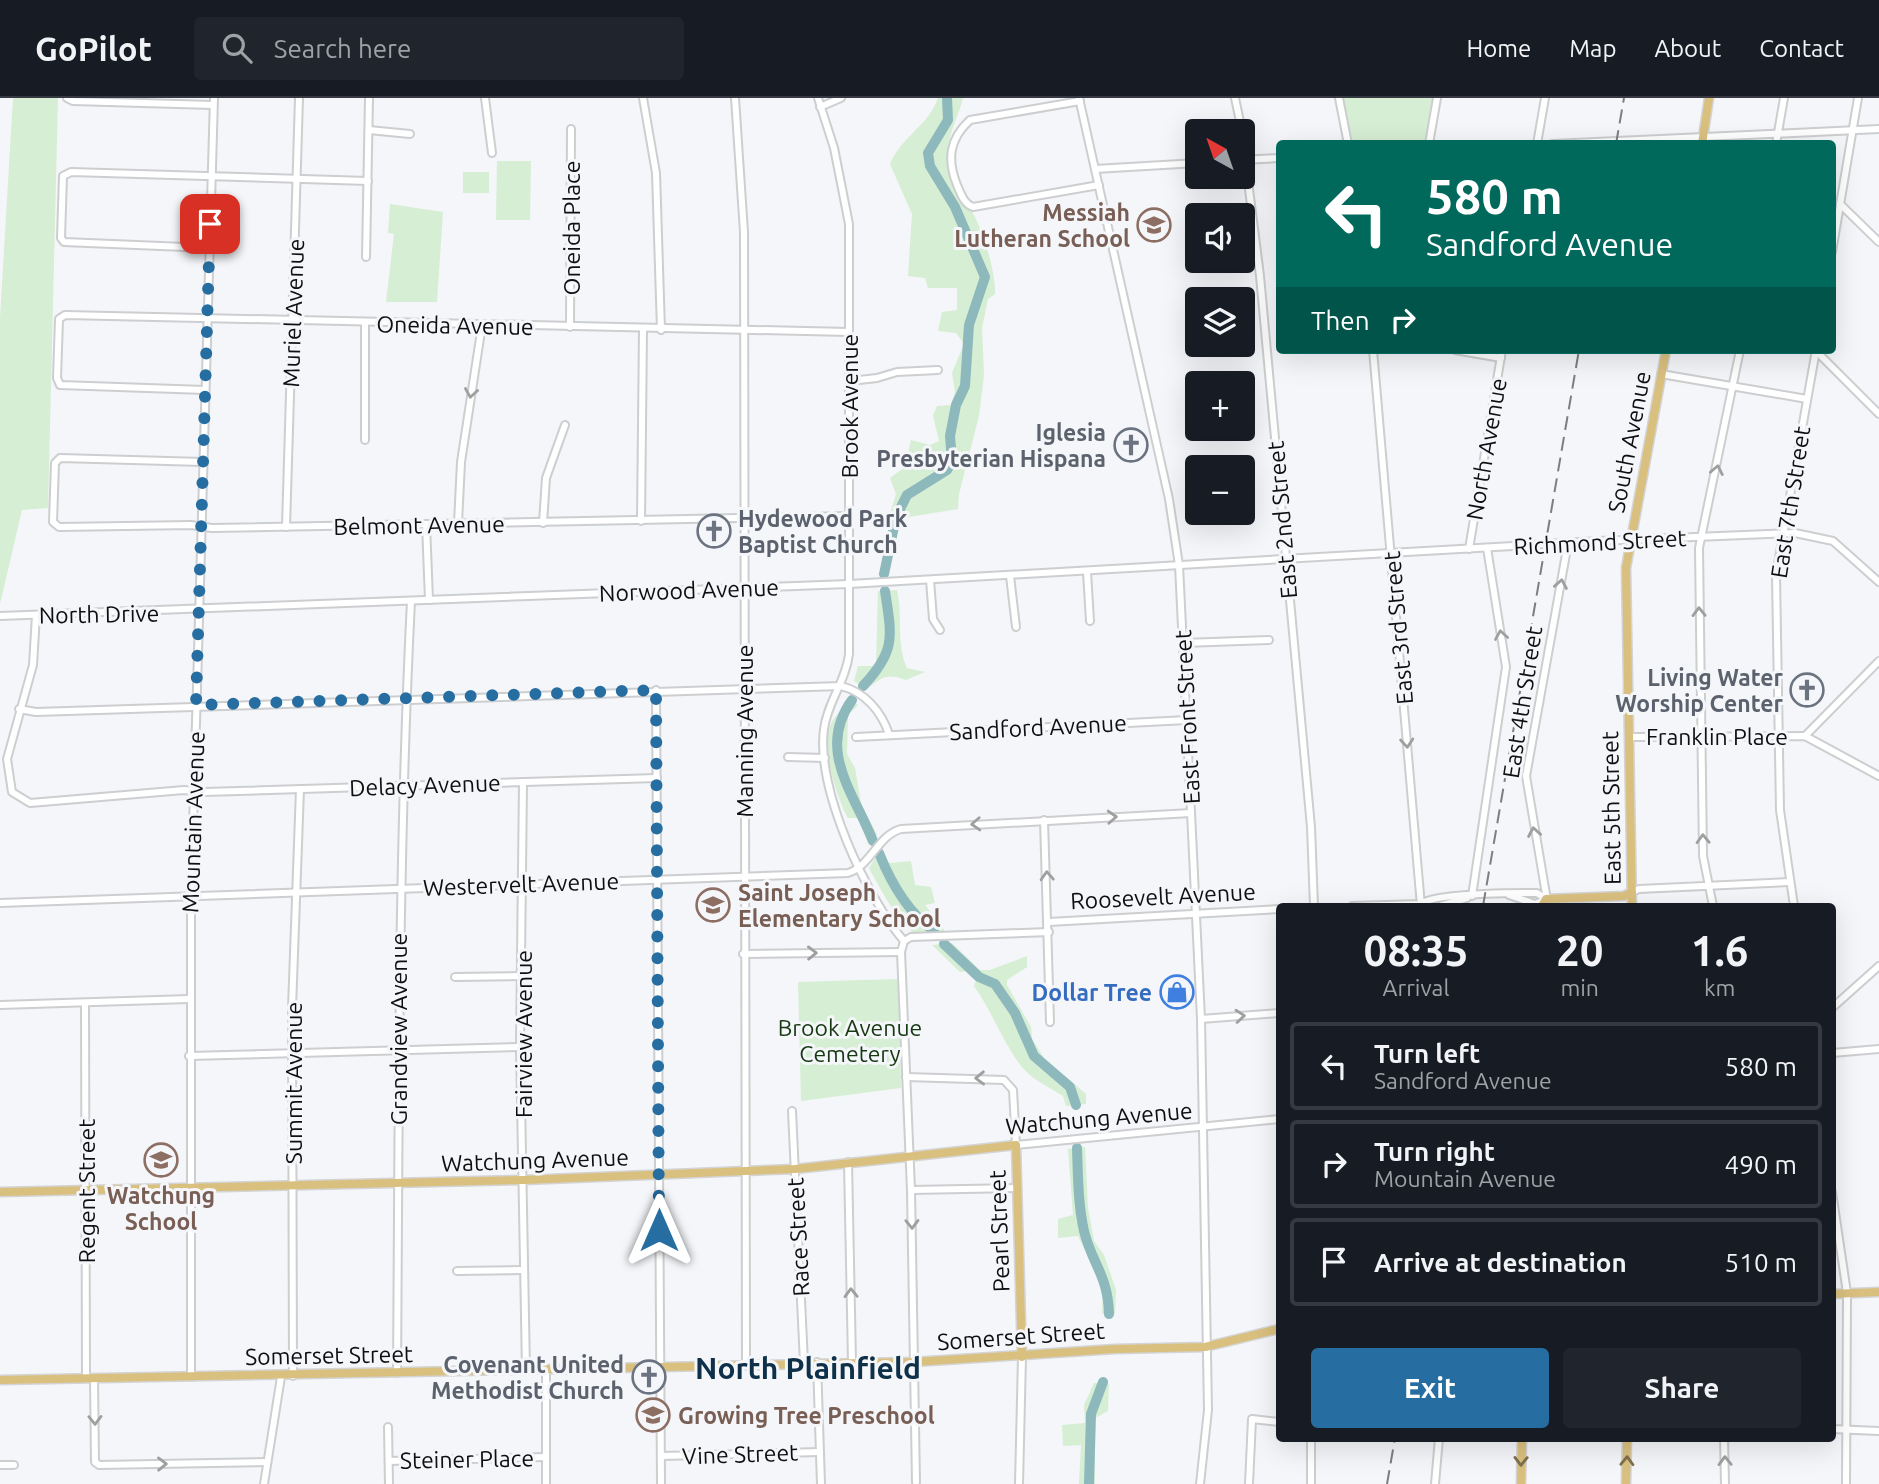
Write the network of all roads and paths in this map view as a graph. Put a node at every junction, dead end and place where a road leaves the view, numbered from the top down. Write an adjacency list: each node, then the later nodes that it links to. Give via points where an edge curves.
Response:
1 (67, 98): 17 (street)
2 (299, 98): 38 (street, Muriel Avenue)
3 (369, 98): 22 (street)
4 (485, 98): 32 (street)
5 (643, 98): 53 (street, via 656,173)
6 (735, 98): 54 (street, Manning Avenue, via 744,232)
7 (818, 98): 18 (street, Brook Avenue)
8 (841, 98): 18 (street)
9 (1235, 98): 19 (street, East 2nd Street)
10 (1339, 98): 26 (street)
11 (1437, 98): 27 (street)
12 (1545, 98): 28 (street)
13 (1709, 98): 29 (main road)
14 (1784, 98): 25 (street)
15 (1858, 98): 23 (street)
16 (1080, 100): 36 (street, East Front Street); 40 (street, via 970,120 953,140 952,169 964,200 973,207)
17 (214, 102): 37 (street, Mountain Avenue)
18 (820, 107): 55 (street, Brook Avenue, via 848,205)
19 (1239, 119)
20 (571, 129): 51 (street, Oneida Place)
21 (1879, 129): 23 (street)
22 (369, 130): 24 (street); 39 (street)
23 (1853, 130): 25 (street); 42 (street)
24 (410, 134)
25 (1778, 134): 30 (street); 31 (street)
26 (1347, 140)
27 (1430, 140)
28 (1538, 140)
29 (1702, 140)
30 (1713, 140)
31 (1777, 140)
32 (492, 153)
33 (1276, 158): 34 (street)
34 (1255, 159)
35 (1185, 164): 36 (street)
36 (1095, 169): 40 (street, East Front Street)
37 (211, 176): 38 (street); 45 (street, Mountain Avenue); 45 (street, via 65,174 61,226 64,242)
38 (297, 179): 39 (street); 48 (street, Muriel Avenue)
39 (368, 181): 46 (street)
40 (1099, 185): 88 (street, East Front Street, via 1171,507)
41 (1248, 189): 87 (street, East 2nd Street)
42 (1840, 204): 43 (street); 44 (street)
43 (1836, 228)
44 (1879, 242)
45 (209, 248): 47 (street, Mountain Avenue)
46 (366, 257)
47 (207, 319): 48 (street, Oneida Avenue); 66 (street, Mountain Avenue); 66 (street, Oneida Avenue, via 62,316 57,378 60,385)
48 (292, 321): 49 (street, Oneida Avenue); 79 (street, Muriel Avenue)
49 (365, 323): 50 (street, Oneida Avenue); 70 (street)
50 (482, 325): 51 (street, Oneida Avenue); 75 (street, one-way to 75, via 461,462)
51 (570, 327): 52 (street, Oneida Avenue)
52 (643, 329): 53 (street, Oneida Avenue); 74 (street)
53 (661, 330): 54 (street, Oneida Avenue)
54 (743, 330): 55 (street, Oneida Avenue); 73 (street, Manning Avenue)
55 (849, 332): 64 (street, Brook Avenue)
56 (1373, 354): 86 (street, East 3rd Street)
57 (1502, 354): 85 (street, North Avenue)
58 (1665, 354): 63 (main road, South Avenue)
59 (1739, 354): 65 (street)
60 (1815, 354): 67 (street, East 7th Street)
61 (1820, 354): 68 (street)
62 (938, 370): 64 (street)
63 (1661, 374): 65 (street); 82 (main road, South Avenue)
64 (850, 381): 72 (street, Brook Avenue)
65 (1733, 386): 67 (street); 81 (street, one-way to 65)
66 (205, 390): 71 (street, Mountain Avenue)
67 (1807, 398): 80 (street, East 7th Street)
68 (1879, 414)
69 (565, 425): 76 (street, via 546,478)
70 (365, 440)
71 (203, 461): 78 (street, Mountain Avenue); 78 (street, Belmont Avenue, via 56,460 52,518 59,527)
72 (849, 516): 73 (street, Belmont Avenue); 93 (street, Brook Avenue)
73 (743, 518): 74 (street, Belmont Avenue); 94 (street, Manning Avenue)
74 (641, 522): 76 (street, Belmont Avenue)
75 (458, 523): 76 (street, Belmont Avenue); 77 (street, Belmont Avenue)
76 (543, 523)
77 (426, 524): 79 (street, Belmont Avenue); 95 (street)
78 (201, 527): 79 (street, Belmont Avenue); 97 (street, Mountain Avenue)
79 (286, 527)
80 (1782, 534): 81 (street, Richmond Street); 92 (street, Richmond Street, via 1833,541); 114 (street, East 7th Street, via 1776,575)
81 (1703, 537): 82 (street, Richmond Street); 115 (street, one-way to 81, via 1699,548)
82 (1630, 541): 83 (street, Richmond Street); 118 (main road, East 5th Street, via 1626,568)
83 (1568, 543): 84 (street, Richmond Street); 146 (street, East 4th Street, one-way to 83, via 1526,776)
84 (1487, 548): 85 (street, Richmond Street); 139 (street, one-way to 84, via 1506,667)
85 (1469, 549): 86 (street, Richmond Street)
86 (1392, 553): 87 (street, Richmond Street); 142 (street, East 3rd Street, one-way to 142)
87 (1286, 559): 88 (street, Richmond Street); 141 (street, East 2nd Street)
88 (1178, 565): 89 (street, Norwood Avenue); 104 (street, East Front Street)
89 (1087, 572): 90 (street, Norwood Avenue); 100 (street)
90 (1010, 576): 91 (street, Norwood Avenue); 101 (street)
91 (930, 580): 93 (street, Norwood Avenue); 102 (street, via 933,618)
92 (1879, 582)
93 (849, 584): 94 (street, Norwood Avenue); 106 (street, Brook Avenue, via 849,654)
94 (744, 588): 95 (street, Norwood Avenue); 107 (street, Manning Avenue)
95 (429, 600): 96 (street, Norwood Avenue)
96 (411, 601): 97 (street, Norwood Avenue); 109 (street, Grandview Avenue)
97 (199, 610): 98 (street, North Drive); 110 (street, Mountain Avenue)
98 (36, 615): 99 (street, North Drive); 111 (street, via 35,653)
99 (0, 616)
100 (1090, 621)
101 (1016, 626)
102 (940, 629)
103 (1269, 640): 104 (street)
104 (1183, 643): 112 (street, East Front Street)
105 (1879, 661): 116 (street)
106 (841, 686): 107 (street); 113 (street, via 866,699 882,716); 120 (street, Brook Avenue, via 824,728)
107 (744, 687): 108 (street); 130 (street, Manning Avenue)
108 (656, 690): 109 (street); 122 (street)
109 (406, 698): 110 (street); 124 (street, Grandview Avenue)
110 (196, 705): 111 (street); 126 (street, Mountain Avenue)
111 (19, 709): 126 (street, Delacy Avenue, via 7,769 12,792 20,799 51,803 124,793)
112 (1187, 720): 113 (street, Sandford Avenue); 127 (street, East Front Street)
113 (889, 734): 117 (street, Sandford Avenue)
114 (1777, 735): 115 (street, Franklin Place); 116 (street, Franklin Place); 132 (street, East 7th Street, via 1780,810)
115 (1701, 736): 118 (street, Franklin Place); 134 (street, one-way to 115, via 1703,856)
116 (1805, 736): 121 (street, Franklin Place)
117 (856, 737)
118 (1629, 737): 137 (main road, East 5th Street)
119 (788, 757): 120 (street)
120 (825, 758): 129 (street, Brook Avenue, via 845,838)
121 (1879, 776)
122 (657, 778): 123 (street, Delacy Avenue); 131 (street)
123 (523, 782): 124 (street, Delacy Avenue); 133 (street, Fairview Avenue)
124 (402, 785): 125 (street, Delacy Avenue); 135 (street, Grandview Avenue)
125 (300, 789): 126 (street, Delacy Avenue); 136 (street, Summit Avenue)
126 (194, 791): 138 (street, Mountain Avenue)
127 (1191, 813): 128 (street, one-way to 127); 152 (street, East Front Street)
128 (1044, 820): 129 (street, one-way to 129, via 901,829); 153 (street, one-way to 128)
129 (859, 869): 130 (street, Westervelt Avenue); 155 (street, Brook Avenue)
130 (745, 878): 131 (street, Westervelt Avenue); 157 (street, Manning Avenue)
131 (658, 880): 133 (street, Westervelt Avenue); 183 (street)
132 (1790, 882): 134 (street); 150 (street, East 7th Street)
133 (523, 884): 135 (street, Westervelt Avenue); 159 (street, Fairview Avenue)
134 (1710, 886): 137 (street); 149 (street)
135 (400, 887): 136 (street, Westervelt Avenue); 170 (street, Grandview Avenue)
136 (296, 892): 138 (street, Westervelt Avenue); 171 (street, Summit Avenue)
137 (1632, 892): 147 (main road); 148 (main road, East 5th Street)
138 (191, 896): 140 (street, Westervelt Avenue); 161 (street, Mountain Avenue)
139 (1472, 896): 143 (street, via 1427,899); 144 (street); 145 (street, via 1537,893)
140 (0, 903)
141 (1314, 903)
142 (1422, 903)
143 (1424, 903)
144 (1450, 903)
145 (1544, 903)
146 (1545, 903)
147 (1555, 903)
148 (1632, 903)
149 (1713, 903)
150 (1794, 903)
151 (1276, 909): 152 (street, Roosevelt Avenue)
152 (1196, 913): 153 (street, Roosevelt Avenue); 166 (street, East Front Street)
153 (1049, 922): 154 (street)
154 (1049, 932): 155 (street, Roosevelt Avenue); 167 (street)
155 (904, 941): 156 (street)
156 (901, 952): 157 (street, one-way to 156); 174 (street)
157 (743, 954): 181 (street, Manning Avenue)
158 (1879, 967): 163 (street)
159 (523, 976): 160 (street); 168 (street, Fairview Avenue)
160 (455, 977)
161 (189, 999): 162 (street); 173 (street, Mountain Avenue)
162 (85, 1003): 164 (street); 189 (street, Regent Street)
163 (1836, 1004)
164 (0, 1005)
165 (1276, 1013): 166 (street, one-way to 165)
166 (1201, 1019): 177 (street, East Front Street)
167 (1050, 1021)
168 (520, 1047): 170 (street); 184 (street, Fairview Avenue)
169 (1879, 1049): 172 (street)
170 (398, 1051): 171 (street); 185 (street, Grandview Avenue)
171 (292, 1053): 173 (street); 186 (street, Summit Avenue)
172 (1836, 1053)
173 (189, 1056): 187 (street, Mountain Avenue)
174 (906, 1077): 178 (street, Pearl Street, one-way to 174, via 1013,1090 1004,1080); 179 (street)
175 (792, 1111): 182 (street, Race Street)
176 (1276, 1119): 177 (street, Watchung Avenue)
177 (1202, 1129): 178 (street, Watchung Avenue); 199 (street, East Front Street)
178 (1016, 1144): 179 (main road, Watchung Avenue); 188 (main road, Pearl Street)
179 (910, 1156): 180 (main road, Watchung Avenue); 190 (street)
180 (848, 1163): 182 (main road, Watchung Avenue); 202 (street, one-way to 180)
181 (746, 1169): 182 (main road, Watchung Avenue); 183 (main road, Watchung Avenue); 205 (street, Manning Avenue)
182 (795, 1169): 204 (street, Race Street)
183 (659, 1175): 184 (main road, Watchung Avenue); 206 (street)
184 (524, 1180): 185 (main road, Watchung Avenue); 193 (street, Fairview Avenue)
185 (399, 1184): 186 (main road, Watchung Avenue); 209 (street, Grandview Avenue)
186 (293, 1186): 187 (main road, Watchung Avenue); 210 (street, Summit Avenue)
187 (189, 1188): 189 (main road, Watchung Avenue); 211 (street, Mountain Avenue)
188 (1017, 1188): 190 (street); 200 (main road, Pearl Street)
189 (86, 1190): 191 (main road, Watchung Avenue); 213 (street, Regent Street)
190 (911, 1190): 203 (street, one-way to 203)
191 (0, 1192)
192 (1836, 1219): 196 (street)
193 (523, 1270): 194 (street); 207 (street, Fairview Avenue)
194 (457, 1271)
195 (1879, 1292): 196 (main road)
196 (1847, 1293): 197 (main road); 218 (street)
197 (1836, 1294)
198 (1276, 1330): 199 (main road, Somerset Street)
199 (1205, 1347): 200 (main road, Somerset Street); 239 (street, East Front Street, via 1207,1421)
200 (1022, 1357): 203 (main road, Somerset Street); 238 (street)
201 (817, 1362): 202 (main road, Somerset Street); 204 (main road, Somerset Street); 225 (street)
202 (852, 1362): 203 (main road, Somerset Street)
203 (914, 1362): 232 (street)
204 (803, 1363): 205 (main road, Somerset Street)
205 (747, 1364): 206 (main road, Somerset Street)
206 (660, 1367): 208 (main road, Somerset Street); 226 (street)
207 (526, 1370): 208 (main road, Somerset Street); 209 (main road, Somerset Street)
208 (546, 1370): 227 (street)
209 (397, 1373): 210 (main road, Somerset Street)
210 (293, 1376): 212 (main road, Somerset Street)
211 (191, 1377): 212 (main road, Somerset Street); 213 (main road, Somerset Street)
212 (281, 1377): 229 (street)
213 (90, 1378): 214 (main road, Somerset Street); 229 (street, Regent Street, one-way to 229, via 99,1465)
214 (0, 1380)
215 (1276, 1422): 240 (street, via 1252,1419)
216 (388, 1427): 228 (street)
217 (1836, 1429): 218 (street)
218 (1847, 1429): 219 (street); 246 (street)
219 (1879, 1431)
220 (1311, 1442): 241 (street)
221 (1439, 1442): 242 (street)
222 (1521, 1442): 243 (main road, one-way to 243)
223 (1627, 1442): 244 (main road, one-way to 223)
224 (1724, 1442): 245 (street, one-way to 224)
225 (820, 1452): 226 (street, Vine Street); 237 (street)
226 (661, 1456): 236 (street)
227 (546, 1457): 228 (street, Steiner Place); 235 (street)
228 (389, 1461): 234 (street)
229 (267, 1462): 233 (street)
230 (0, 1465): 231 (street)
231 (14, 1465)
232 (916, 1482)
233 (264, 1484)
234 (389, 1484)
235 (547, 1484)
236 (661, 1484)
237 (821, 1484)
238 (1019, 1484)
239 (1200, 1484)
240 (1249, 1484)
241 (1311, 1484)
242 (1435, 1484)
243 (1521, 1484)
244 (1626, 1484)
245 (1725, 1484)
246 (1846, 1484)

